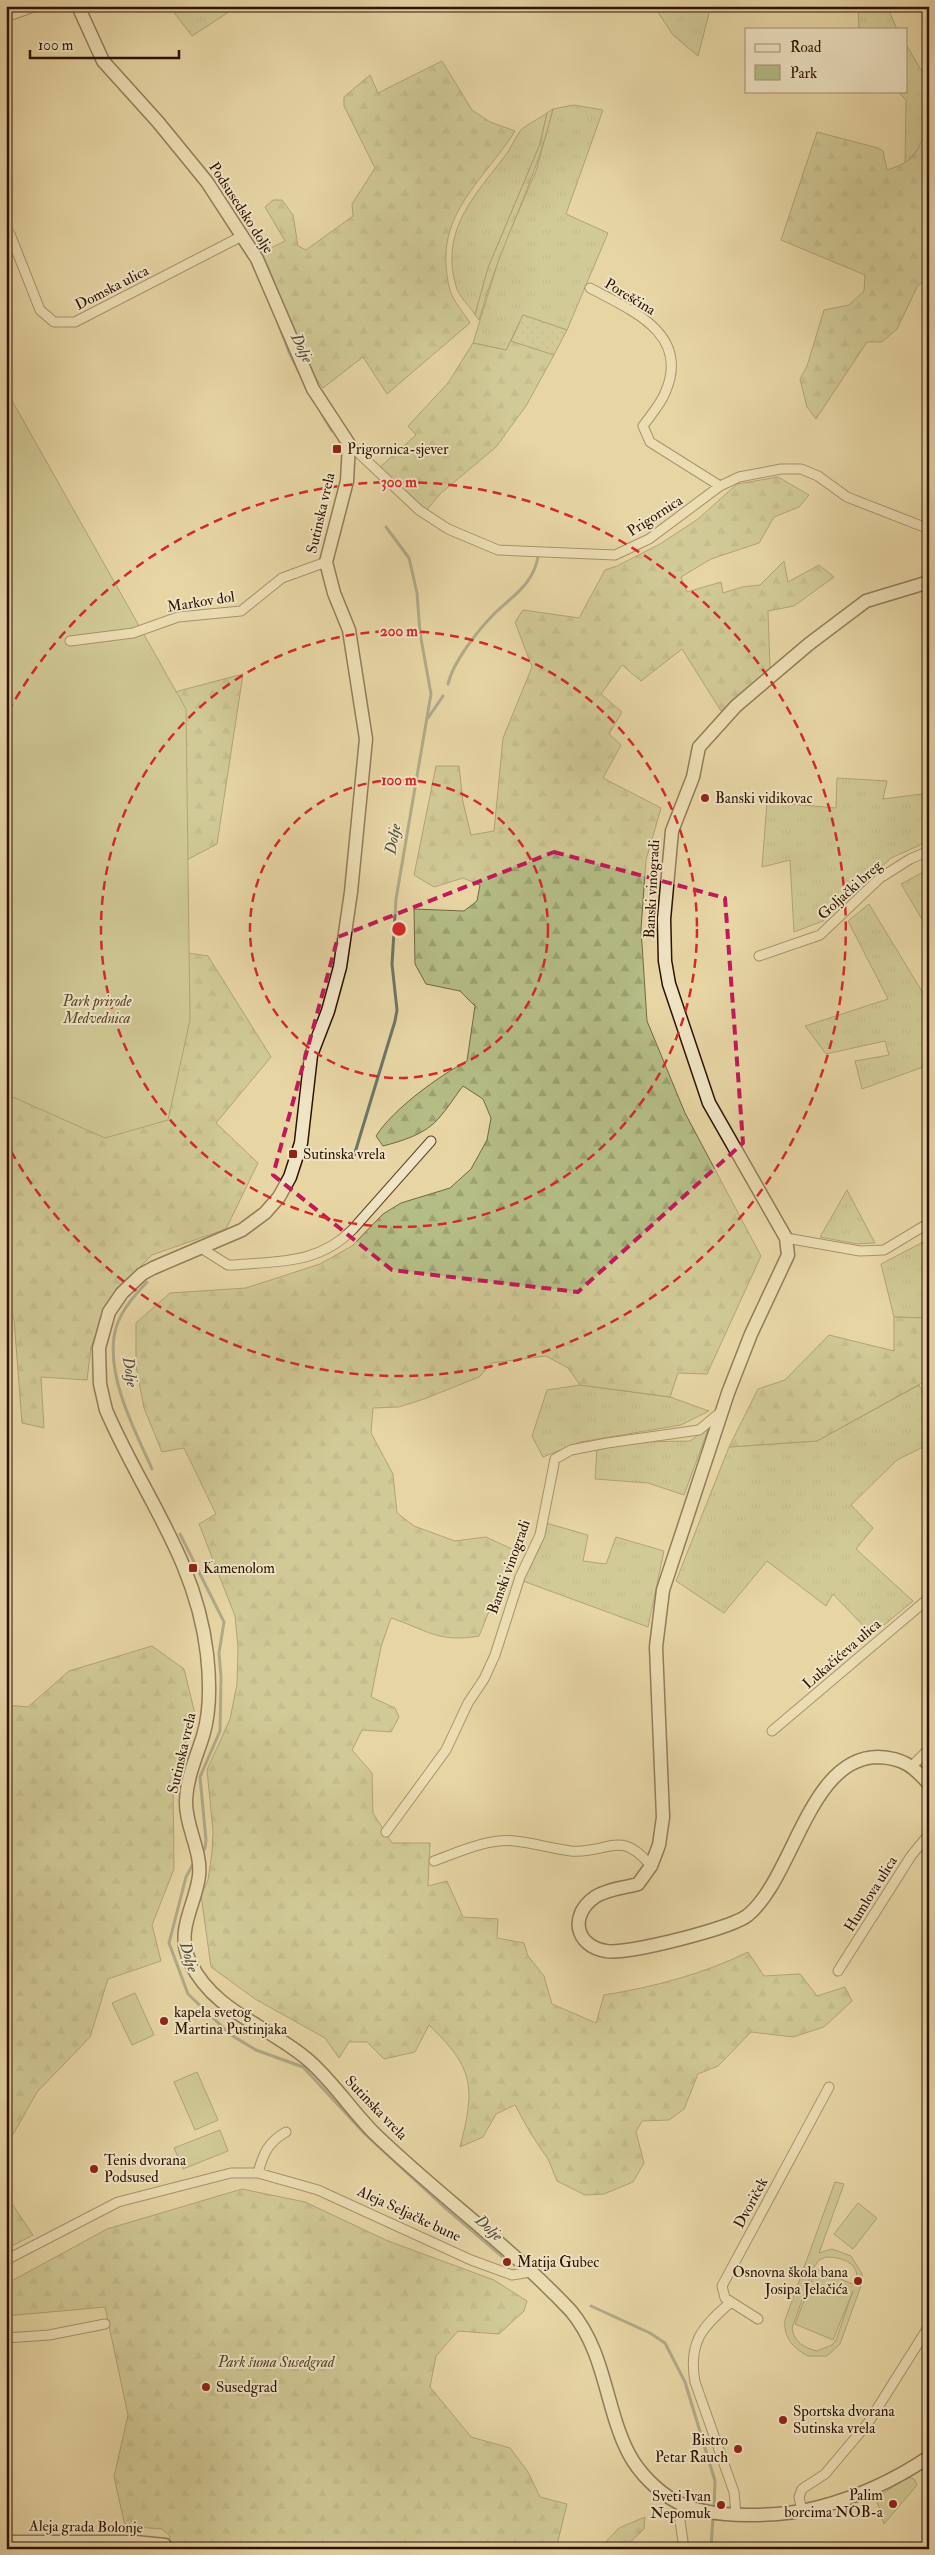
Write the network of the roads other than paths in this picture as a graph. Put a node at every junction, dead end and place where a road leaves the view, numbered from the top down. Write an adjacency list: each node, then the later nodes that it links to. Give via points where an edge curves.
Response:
1 (36, 6): 3 (street)
2 (78, 6): 5 (street, Podsusedsko dolje, via 103,61 207,182)
3 (6, 17)
4 (10, 234): 5 (street, Domska ulica, via 40,310 54,322 75,322)
5 (242, 236): 7 (street, Podsusedsko dolje, via 257,259 313,389)
6 (590, 288): 8 (street, Poreščina, via 634,312 661,333 672,358 665,393 643,426 650,442)
7 (349, 444): 8 (street, Prigornica, via 419,510 448,529 498,550 615,555 649,540); 10 (street, Sutinska vrela, via 347,482)
8 (720, 486): 9 (street, Prigornica, via 739,477 800,469 818,476 847,497)
9 (929, 529)
10 (326, 562): 12 (street, Markov dol, via 282,578 241,611 178,617 133,633); 18 (street, Sutinska vrela, via 349,630 366,738 352,892 340,966 308,1070 301,1143 290,1177 265,1213 242,1230)
11 (929, 582): 17 (street, Banski vinogradi, via 866,601 736,706 699,747 693,777 672,831 664,918 665,961 672,992 709,1103)
12 (70, 641)
13 (929, 851): 14 (street, Goljački breg, via 880,878 820,934)
14 (759, 956)
15 (431, 1141): 18 (street, via 353,1229 323,1252 294,1260 228,1265)
16 (929, 1223): 17 (street, via 884,1250 860,1251)
17 (786, 1238): 19 (street, Banski vinogradi, via 788,1256 751,1334)
18 (201, 1248): 34 (street, Sutinska vrela, via 142,1274 122,1293 105,1322 99,1362 106,1410 187,1570 207,1654 208,1710 186,1796 199,1878 185,1922 184,1946 194,1970 209,1992 230,2010 310,2062 374,2132)
19 (722, 1411): 25 (street, Banski vinogradi, via 699,1430 607,1442 571,1450 555,1459 540,1535 520,1576 495,1655 446,1750); 28 (street, Banski vinogradi, via 663,1590 656,1647 663,1817 659,1845)
20 (929, 1598): 21 (street, Lukačićeva ulica)
21 (772, 1732)
22 (929, 1749): 23 (street)
23 (913, 1765): 24 (street); 28 (street, via 870,1757 835,1775 821,1794 768,1893 748,1915 720,1928 632,1948 608,1952 586,1943 579,1934 579,1919 584,1907 602,1893 638,1884)
24 (929, 1784)
25 (386, 1832)
26 (929, 1834): 29 (street, Humlova ulica, via 911,1856)
27 (434, 1861): 28 (street, via 478,1845 513,1840 572,1851 627,1845)
28 (651, 1866)
29 (838, 1971)
30 (829, 2087): 35 (street, Dvoriček, via 722,2286 725,2298)
31 (286, 2132): 32 (street, via 273,2140 263,2154)
32 (258, 2173): 33 (street, Aleja Seljačke bune, via 230,2173 118,2202); 34 (street, Aleja Seljačke bune, via 318,2190 397,2228 512,2275)
33 (6, 2260)
34 (530, 2272): 41 (street, via 572,2311 589,2336 636,2465 662,2491)
35 (731, 2302): 36 (street); 43 (street, via 707,2323 698,2336 693,2369 734,2492)
36 (758, 2319)
37 (105, 2324): 39 (street, via 49,2336)
38 (929, 2326): 42 (street, via 868,2423 825,2474 802,2489 799,2497)
39 (6, 2338)
40 (929, 2457): 42 (street, via 878,2486)
41 (682, 2504): 43 (street); 47 (street, via 680,2520)
42 (802, 2511): 43 (street)
43 (736, 2514)
44 (6, 2542): 45 (street, Aleja grada Bolonje)
45 (165, 2545)
46 (929, 2547): 48 (street)
47 (684, 2549)
48 (925, 2549)

